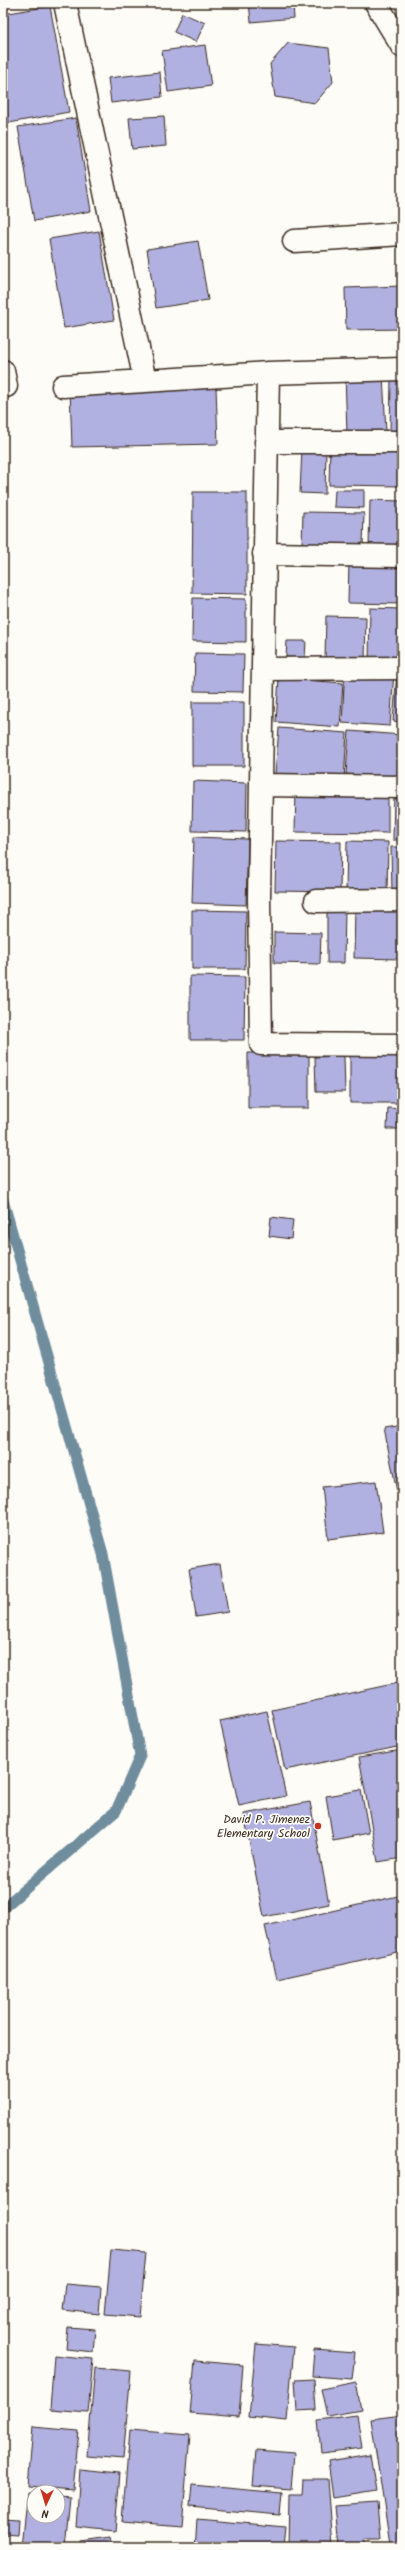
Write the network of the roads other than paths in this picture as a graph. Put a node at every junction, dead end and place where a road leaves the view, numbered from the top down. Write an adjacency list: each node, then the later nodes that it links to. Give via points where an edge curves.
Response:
1 (65, 3): 9 (street)
2 (376, 3): 3 (street)
3 (402, 46)
4 (402, 234): 5 (street)
5 (294, 241)
6 (402, 369): 8 (street)
7 (3, 371): 10 (street, via 6,386)
8 (268, 373): 9 (street); 12 (street)
9 (145, 381): 11 (street)
10 (3, 386)
11 (63, 386)
12 (266, 442): 13 (street); 14 (street)
13 (402, 442)
14 (264, 554): 15 (street); 17 (street)
15 (402, 556)
16 (402, 668): 17 (street)
17 (263, 669): 18 (street)
18 (260, 785): 19 (street); 22 (street, via 258,898 261,1044)
19 (402, 786)
20 (402, 900): 21 (street)
21 (316, 901)
22 (402, 1045)

